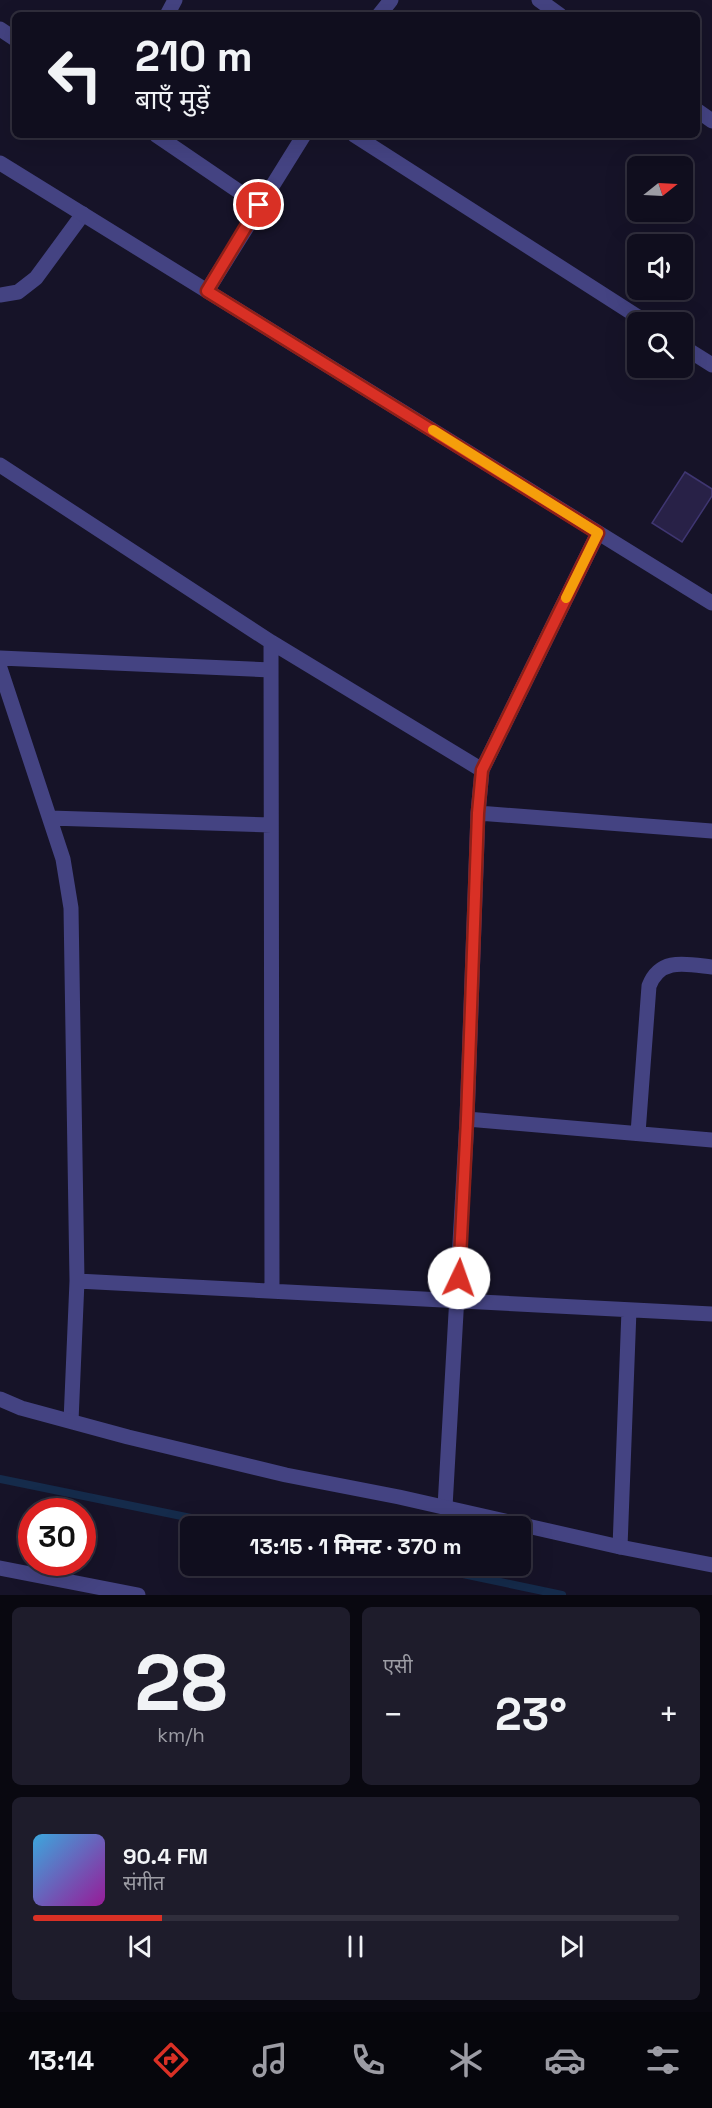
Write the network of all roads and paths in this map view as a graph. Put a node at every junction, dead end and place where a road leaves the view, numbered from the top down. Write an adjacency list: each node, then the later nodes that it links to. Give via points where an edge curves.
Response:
1 (391, 0): 3 (street)
2 (538, 0): 4 (street)
3 (381, 12)
4 (556, 12)
5 (160, 138): 9 (street)
6 (302, 138): 9 (street)
7 (359, 138): 13 (street)
8 (0, 163): 10 (street)
9 (259, 205): 11 (street)
10 (83, 214): 11 (street); 12 (street, via 36,278 18,292)
11 (207, 291): 17 (street)
12 (0, 295)
13 (630, 312)
14 (693, 353): 15 (street)
15 (712, 365)
16 (0, 465): 19 (street)
17 (598, 533): 18 (street); 23 (street)
18 (712, 603)
19 (271, 642): 22 (street); 23 (street)
20 (0, 657): 22 (street)
21 (0, 668): 25 (street)
22 (271, 670): 26 (street)
23 (482, 770): 24 (street)
24 (478, 813): 27 (street); 29 (street)
25 (50, 818): 26 (street); 32 (street, via 63,859 71,908)
26 (272, 825): 33 (street)
27 (712, 831)
28 (712, 967): 30 (street, via 671,965 653,976 649,986)
29 (467, 1119): 30 (street); 34 (street)
30 (638, 1134): 31 (street)
31 (712, 1140)
32 (77, 1281): 33 (street); 38 (street)
33 (272, 1291): 34 (street)
34 (458, 1301): 35 (street); 39 (street)
35 (629, 1310): 36 (street); 40 (street)
36 (712, 1314)
37 (0, 1399): 38 (street)
38 (71, 1421): 39 (street, via 286,1475)
39 (445, 1507): 40 (street)
40 (620, 1547): 41 (street)
41 (712, 1565)
42 (0, 1568): 43 (street)
43 (138, 1595)

